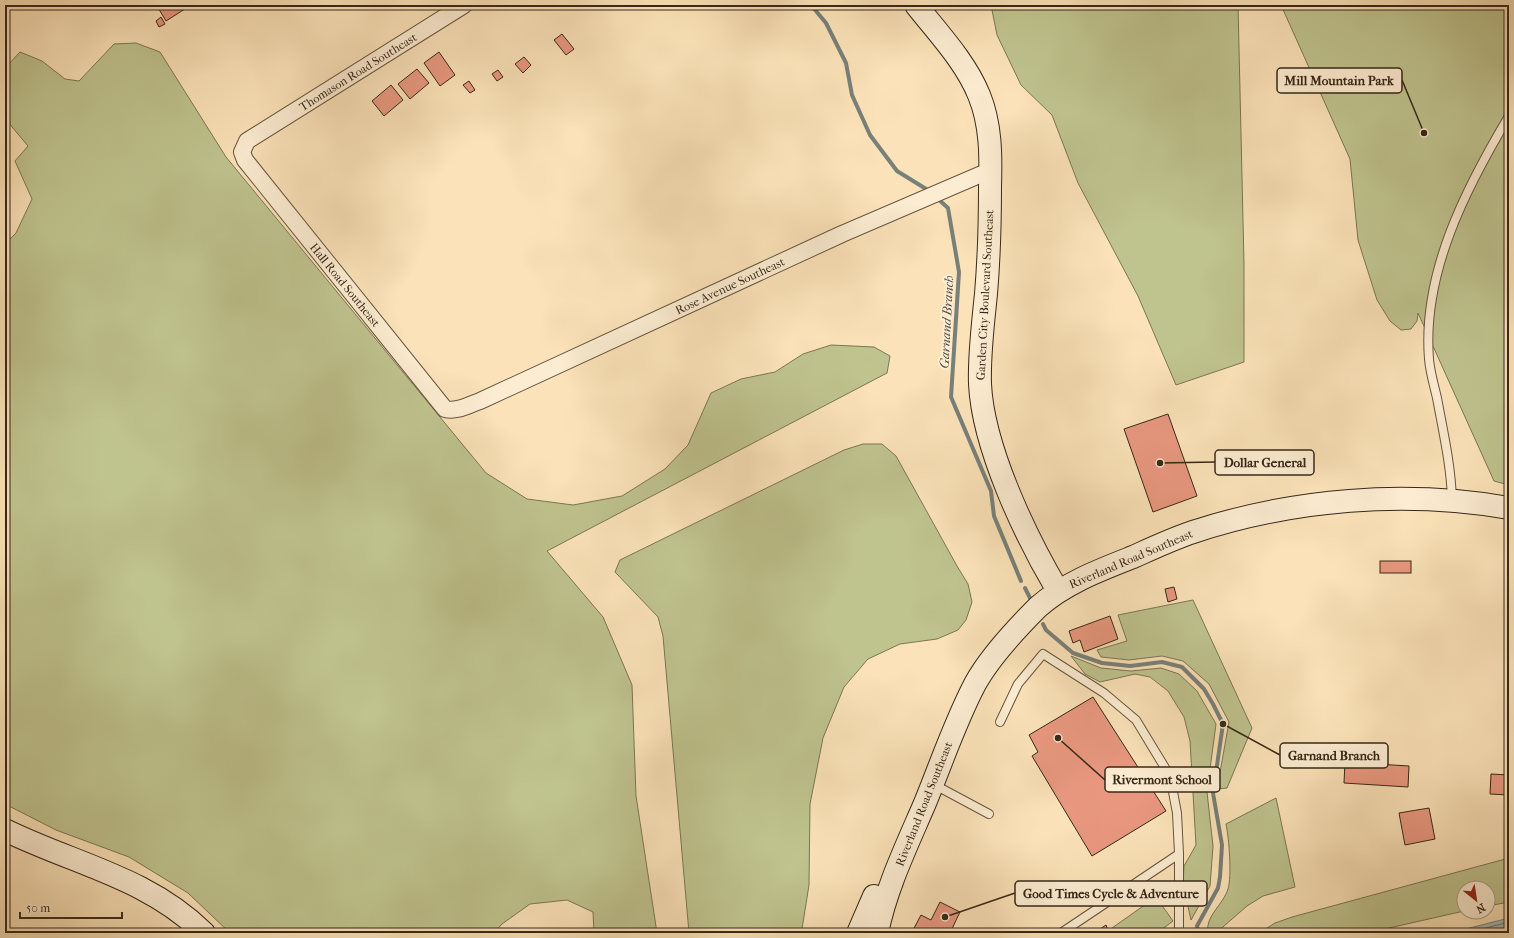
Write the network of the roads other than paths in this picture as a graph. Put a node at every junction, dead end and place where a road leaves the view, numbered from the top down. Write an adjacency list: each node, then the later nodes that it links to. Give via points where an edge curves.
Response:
1 (464, 5): 4 (street, Thomason Road Southeast)
2 (916, 5): 5 (main road, Garden City Boulevard Southeast, via 969,74 979,94 990,137)
3 (1509, 116): 7 (lane, via 1473,182 1454,226 1430,300 1429,359 1449,463)
4 (251, 138): 6 (street, Hall Road Southeast, via 243,146 245,160 439,403 451,411)
5 (991, 170): 6 (street, Rose Avenue Southeast, via 842,234); 9 (main road, Garden City Boulevard Southeast, via 990,230 980,354 982,402 991,444 1014,504 1042,565)
6 (470, 404)
7 (1452, 502): 8 (main road, Riverland Road Southeast); 9 (main road, Riverland Road Southeast, via 1353,501 1308,505 1260,514 1191,533 1087,576)
8 (1509, 508)
9 (1058, 591): 11 (main road, Riverland Road Southeast, via 1019,627 976,682)
10 (1000, 722): 15 (lane, via 1018,684 1043,654 1104,693 1136,720 1170,776 1177,813)
11 (933, 784): 12 (lane); 14 (main road, Riverland Road Southeast)
12 (989, 814)
13 (5, 830): 17 (main road, via 124,879 172,906)
14 (907, 845): 16 (main road, Riverland Road Southeast); 18 (main road, via 880,879)
15 (1179, 854): 19 (lane); 20 (lane)
16 (876, 928)
17 (204, 933)
18 (858, 933)
19 (1061, 933)
20 (1180, 933)

